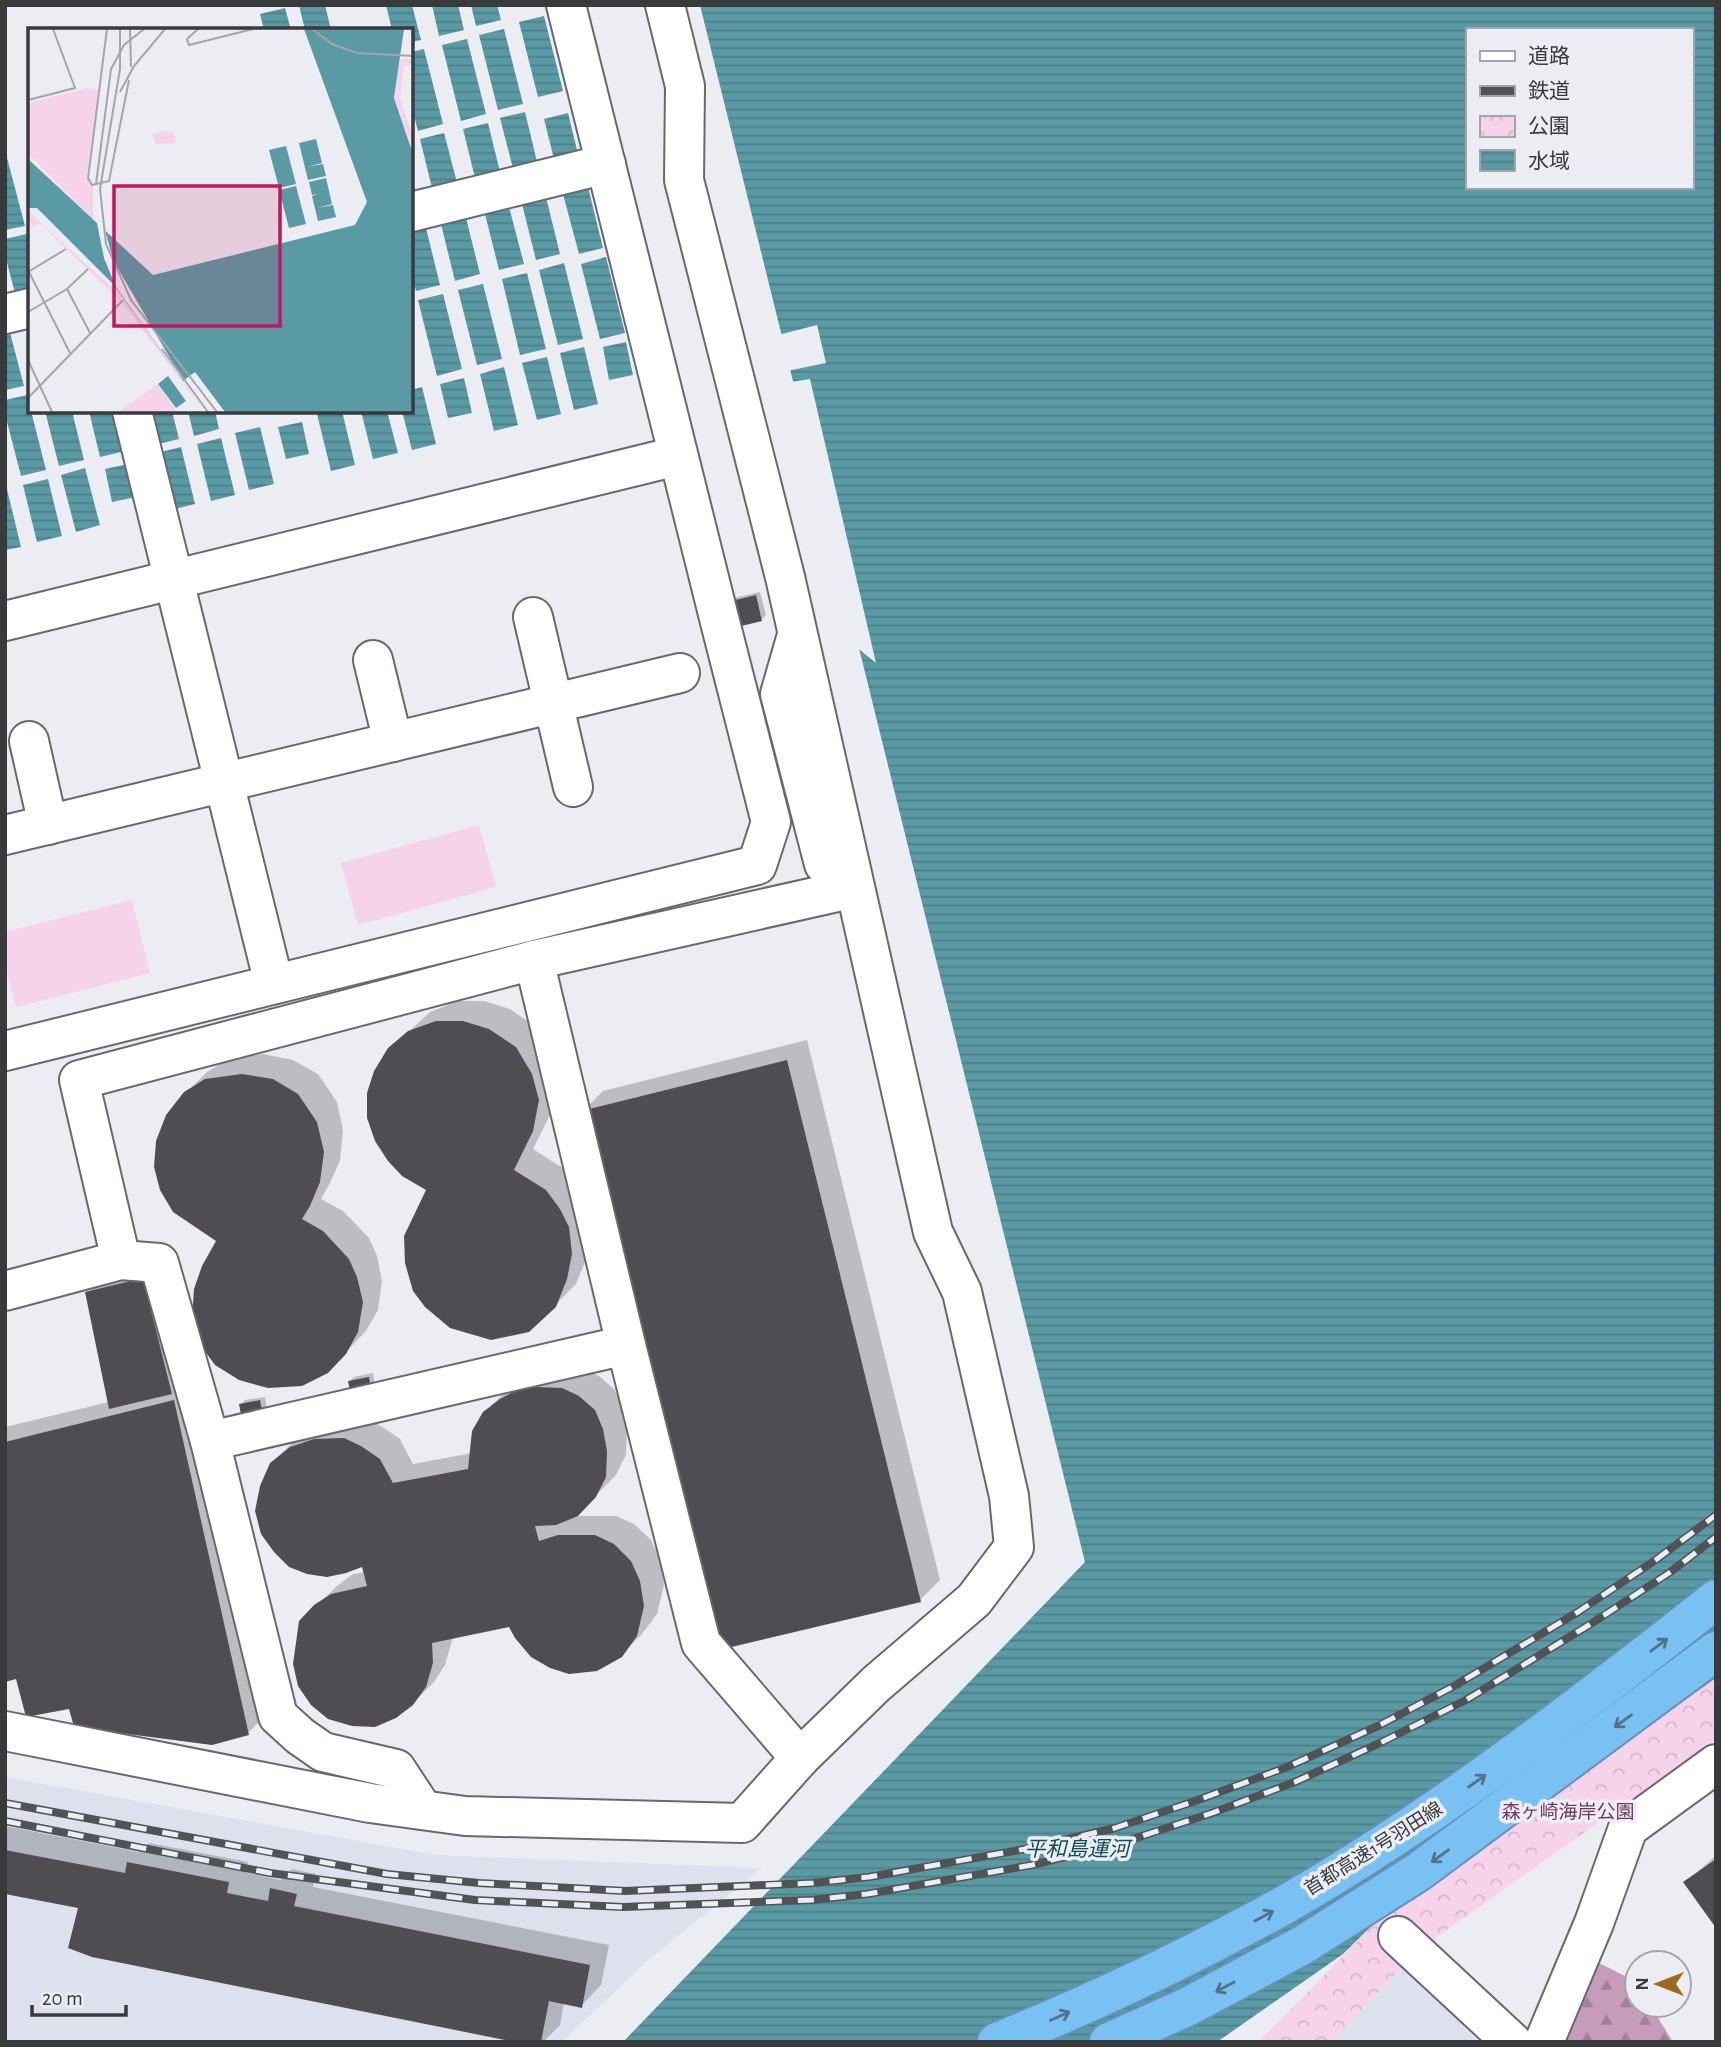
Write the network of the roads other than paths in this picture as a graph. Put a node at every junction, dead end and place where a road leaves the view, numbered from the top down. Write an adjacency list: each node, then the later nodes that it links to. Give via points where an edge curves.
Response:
1 (566, 5): 3 (street)
2 (665, 5): 21 (street, via 685,86 684,180 798,633)
3 (606, 164): 4 (street); 8 (street)
4 (413, 212)
5 (28, 308): 6 (street)
6 (5, 314)
7 (132, 413): 9 (street)
8 (677, 456): 9 (street); 23 (street, via 771,821 757,865)
9 (174, 580): 11 (street); 17 (street)
10 (533, 617): 14 (street)
11 (5, 621)
12 (373, 660): 16 (street)
13 (680, 673): 14 (street)
14 (553, 703): 16 (street); 18 (street)
15 (29, 741): 19 (street)
16 (393, 742): 17 (street)
17 (224, 783): 19 (street); 23 (street)
18 (573, 787)
19 (48, 825): 20 (street)
20 (5, 835)
21 (843, 891): 22 (street); 32 (street, via 933,1232 962,1292 1009,1496 1014,1547 974,1600 876,1684)
22 (534, 960): 25 (street, via 79,1080); 27 (street)
23 (274, 984): 24 (street)
24 (5, 1051)
25 (121, 1260): 26 (street); 28 (street, via 159,1262)
26 (5, 1291)
27 (626, 1345): 28 (street); 32 (street, via 701,1643)
28 (210, 1441): 34 (street, via 278,1716 323,1752 396,1769)
29 (1716, 1599): 36 (highway, 首都高速1号羽田線, one-way to 29, via 1169,1966 1280,1907 1399,1835 1506,1761)
30 (1710, 1657): 37 (highway, 首都高速1号羽田線, one-way to 37, via 1407,1879 1303,1945 1189,2006)
31 (5, 1731): 34 (street)
32 (800, 1758): 34 (street, via 741,1823 465,1816)
33 (1716, 1764): 39 (street, via 1628,1828)
34 (423, 1810)
35 (1398, 1936): 38 (street)
36 (997, 2042)
37 (1109, 2042)
38 (1512, 2042)
39 (1544, 2042)

